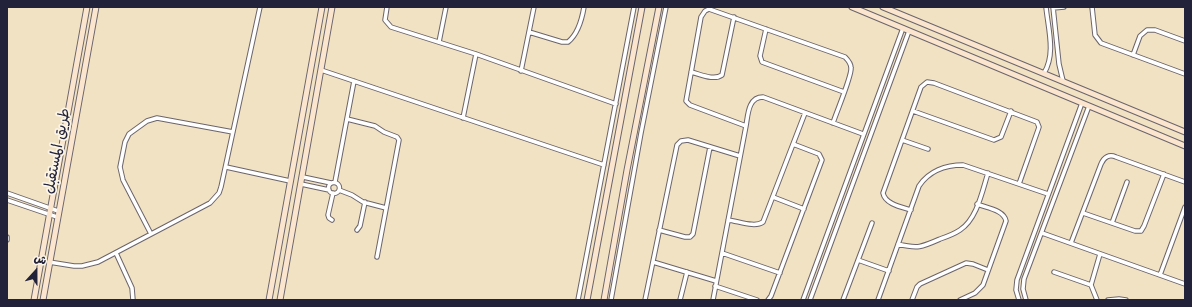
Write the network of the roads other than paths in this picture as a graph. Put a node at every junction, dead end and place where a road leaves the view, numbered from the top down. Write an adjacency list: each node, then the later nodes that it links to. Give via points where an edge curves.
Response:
1 (87, 7): 79 (street, طريق المستقبل)
2 (96, 7): 83 (street, طريق المستقبل)
3 (260, 7): 49 (street)
4 (322, 7): 63 (street)
5 (332, 7): 31 (street)
6 (387, 7): 28 (street, via 385,20 391,27)
7 (446, 7): 28 (street)
8 (534, 7): 26 (street)
9 (584, 7): 26 (street, via 580,24 568,42)
10 (634, 7): 40 (street)
11 (642, 7): 124 (street)
12 (659, 7): 125 (street)
13 (666, 7): 126 (street)
14 (852, 7): 23 (street)
15 (883, 7): 34 (street)
16 (1046, 7): 22 (street)
17 (1064, 7): 19 (street)
18 (1092, 7): 30 (street, via 1097,40 1103,45)
19 (1053, 8): 21 (street)
20 (734, 17): 24 (street); 33 (street, via 722,75 714,78); 33 (street, via 709,9 702,13)
21 (1055, 24): 22 (street); 36 (street)
22 (1048, 25): 34 (street, via 1051,55)
23 (903, 28): 25 (street); 51 (street)
24 (766, 29): 38 (street, via 760,56 762,62); 38 (street, via 845,57 851,69)
25 (909, 31): 39 (street); 133 (street)
26 (529, 32): 32 (street)
27 (1185, 41): 30 (street, via 1149,30 1140,36)
28 (439, 42): 29 (street)
29 (476, 54): 32 (street); 45 (street)
30 (1133, 55): 35 (street)
31 (321, 70): 37 (street); 62 (street)
32 (521, 71): 40 (street)
33 (692, 72): 48 (street, via 686,98 688,103)
34 (1044, 73): 36 (street)
35 (1185, 74)
36 (1063, 81): 50 (street)
37 (354, 82): 45 (street); 46 (street)
38 (844, 92): 47 (street)
39 (1082, 103): 41 (street); 73 (street)
40 (616, 104): 58 (street)
41 (1090, 106): 54 (street); 87 (street)
42 (913, 111): 43 (street, via 994,140 1001,137); 43 (street, via 922,87 930,82); 52 (street)
43 (1011, 112): 68 (street, via 1034,120 1039,127)
44 (804, 113): 47 (street); 48 (street, via 760,97 751,105); 53 (street)
45 (463, 118): 58 (street)
46 (347, 119): 64 (street); 80 (street, via 375,126 398,139)
47 (833, 123): 51 (street)
48 (746, 126): 57 (street)
49 (233, 132): 59 (street); 97 (street, via 157,118 147,121 129,134 120,160 120,173)
50 (1185, 132)
51 (864, 134): 132 (street)
52 (902, 140): 56 (street); 82 (street, via 883,193 889,202)
53 (793, 144): 74 (street); 81 (street, via 817,153 822,158)
54 (1185, 146)
55 (710, 147): 57 (street); 95 (street, via 685,140 676,145); 95 (street, via 693,234 685,237)
56 (928, 149)
57 (740, 156): 91 (street)
58 (604, 165): 123 (street)
59 (226, 167): 63 (street); 97 (street, via 222,187 210,203)
60 (988, 173): 68 (street); 77 (street); 82 (street, via 963,165 939,169 922,182)
61 (1164, 174): 66 (street); 84 (street, via 1116,156 1105,157); 93 (street, via 1143,229 1138,232)
62 (302, 177): 64 (street); 67 (street)
63 (290, 181): 121 (street)
64 (333, 182): 69 (street, via 329,185); 70 (street, via 339,185)
65 (1127, 182): 93 (street)
66 (1185, 182)
67 (301, 184): 69 (street); 122 (street)
68 (1019, 184): 73 (street)
69 (329, 190): 72 (street)
70 (339, 190): 72 (street); 76 (street)
71 (7, 193): 79 (street)
72 (333, 193): 90 (street, via 328,215)
73 (1048, 194): 86 (street)
74 (773, 197): 81 (street); 91 (street, via 761,224)
75 (7, 200): 85 (street)
76 (365, 202): 80 (street); 94 (street)
77 (977, 204): 101 (street, via 971,219 955,233 917,248); 109 (street, via 1001,213 1005,218)
78 (1185, 207): 88 (street)
79 (50, 208): 83 (street); 85 (street, طريق المستقبل)
80 (386, 208): 105 (street)
81 (804, 209): 113 (street)
82 (911, 210): 101 (street)
83 (58, 211): 89 (street, طريق المستقبل)
84 (1082, 212): 93 (street); 100 (street)
85 (49, 214): 89 (street); 118 (street, طريق المستقبل)
86 (1041, 214): 87 (street); 138 (street, via 1016,284)
87 (1048, 216): 96 (street)
88 (1183, 216): 114 (street)
89 (57, 217): 107 (street, طريق المستقبل)
90 (332, 220)
91 (728, 220): 103 (street)
92 (872, 222): 106 (street)
93 (1112, 223)
94 (357, 230)
95 (659, 230): 108 (street)
96 (1042, 233): 100 (street); 139 (street, via 1023,284)
97 (151, 234): 102 (street)
98 (7, 237): 99 (street)
99 (7, 240)
100 (1071, 243): 104 (street)
101 (898, 244): 110 (street)
102 (116, 253): 107 (street, via 82,266); 120 (street, via 132,288)
103 (722, 253): 113 (street); 115 (street)
104 (1100, 254): 114 (street); 117 (street)
105 (377, 256)
106 (858, 260): 110 (street); 134 (street)
107 (49, 262): 119 (street, طريق المستقبل)
108 (653, 262): 111 (street); 127 (street)
109 (988, 270): 136 (street, via 966,263 920,284); 137 (street, via 983,285)
110 (889, 271): 135 (street)
111 (687, 272): 115 (street); 128 (street)
112 (1054, 272): 117 (street)
113 (780, 273): 131 (street)
114 (1160, 275): 116 (street)
115 (716, 283): 129 (street); 130 (street)
116 (1185, 284)
117 (1091, 285): 140 (street)
118 (34, 300)
119 (43, 300)
120 (133, 300)
121 (269, 300)
122 (280, 300)
123 (578, 300)
124 (587, 300)
125 (604, 300)
126 (611, 300)
127 (645, 300)
128 (680, 300)
129 (713, 300)
130 (757, 300)
131 (768, 300)
132 (804, 300)
133 (810, 300)
134 (843, 300)
135 (878, 300)
136 (912, 300)
137 (960, 300)
138 (1019, 300)
139 (1026, 300)
140 (1097, 300)
141 (1108, 300): 142 (street)
142 (1126, 300)

